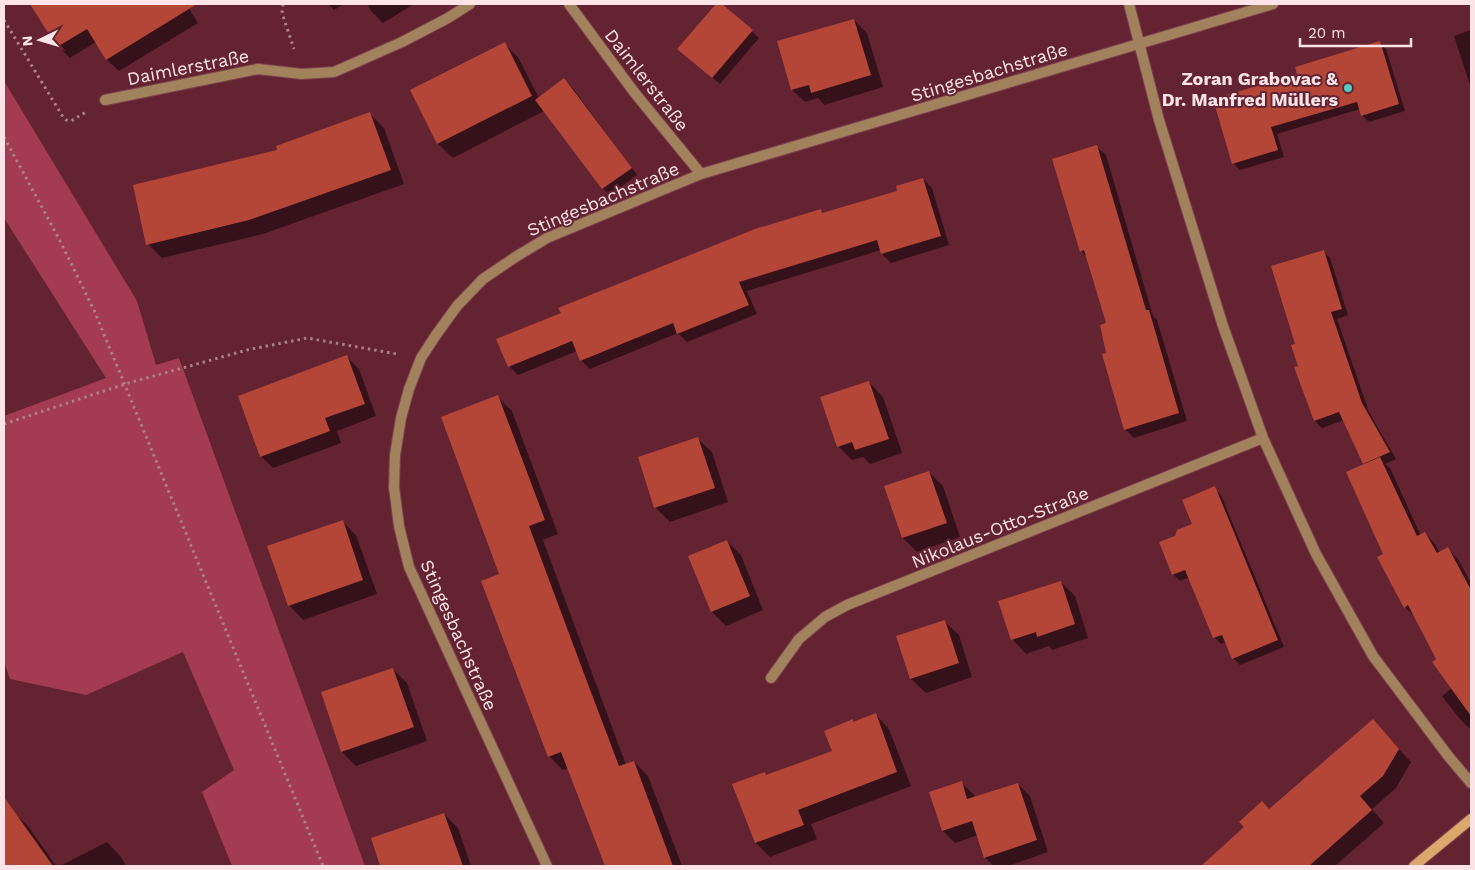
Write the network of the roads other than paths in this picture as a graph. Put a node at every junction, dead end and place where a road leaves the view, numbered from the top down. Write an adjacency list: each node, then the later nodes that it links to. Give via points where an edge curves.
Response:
1 (470, 4): 6 (street, Daimlerstraße, via 402,42 334,72 302,74 258,69)
2 (569, 4): 7 (street, Daimlerstraße, via 634,92)
3 (1129, 4): 5 (street)
4 (1273, 4): 5 (street, Stingesbachstraße)
5 (1139, 44): 7 (street, Stingesbachstraße); 8 (street, via 1159,120 1223,326)
6 (105, 100)
7 (702, 174): 13 (street, Stingesbachstraße, via 547,238 483,280 456,306 422,358 401,418 394,487 409,567)
8 (1263, 438): 9 (street, Nikolaus-Otto-Straße, via 847,606 825,617 799,639); 10 (street, via 1316,554 1373,656)
9 (771, 678)
10 (1471, 783)
11 (1471, 819): 12 (main road)
12 (1420, 864)
13 (547, 866)

